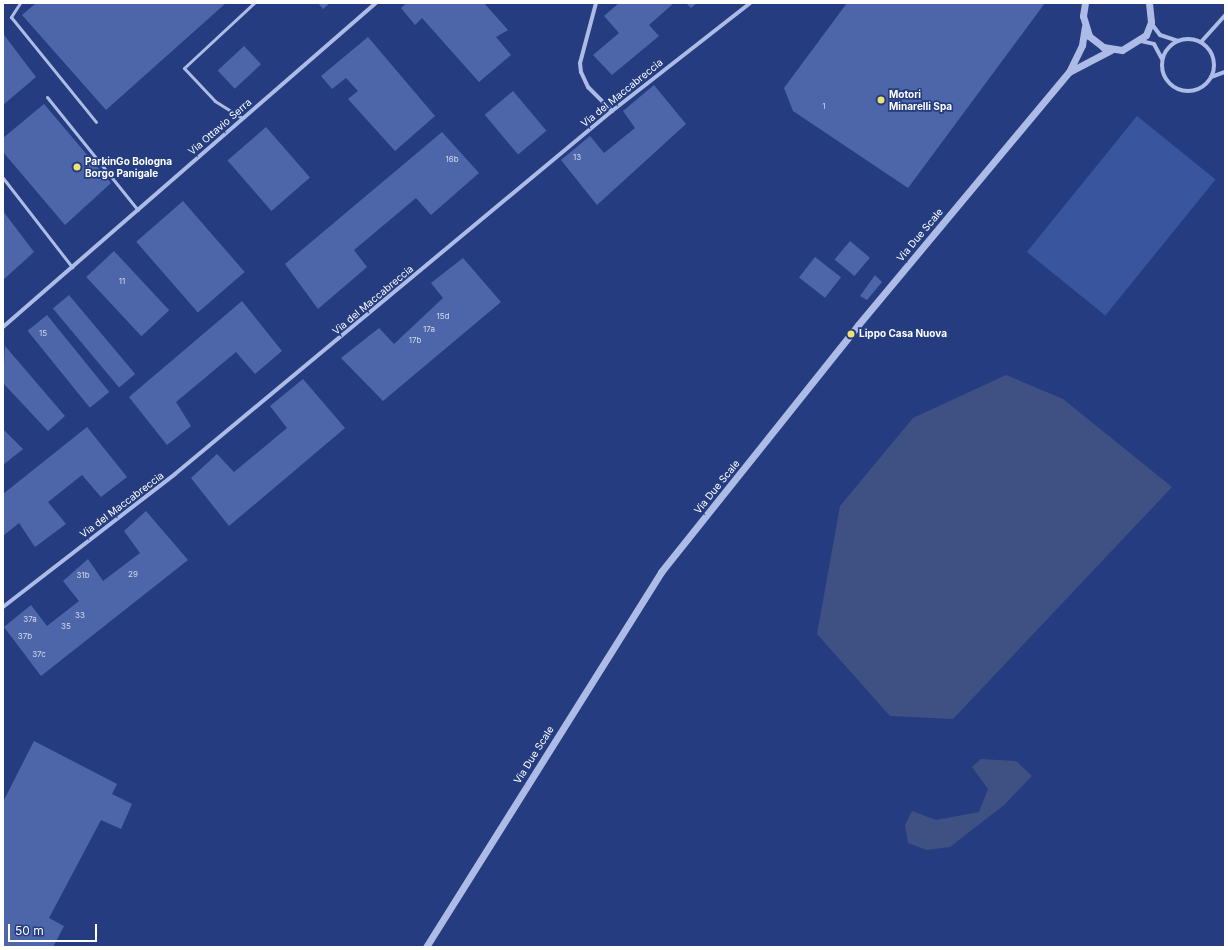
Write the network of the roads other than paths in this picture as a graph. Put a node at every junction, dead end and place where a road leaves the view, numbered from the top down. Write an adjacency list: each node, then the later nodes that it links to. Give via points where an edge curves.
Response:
1 (20, 3): 24 (lane, via 11,17)
2 (254, 3): 23 (lane, via 184,68 215,101)
3 (376, 3): 23 (street, Via Ottavio Serra)
4 (596, 3): 22 (street, via 581,72 588,87)
5 (750, 3): 22 (street, Via del Maccabreccia)
6 (1079, 3): 10 (street)
7 (1086, 3): 10 (street)
8 (1150, 4): 11 (street)
9 (1225, 15): 15 (street)
10 (1083, 16): 12 (street)
11 (1151, 22): 13 (street); 14 (street, via 1160,35)
12 (1085, 27): 16 (street, via 1095,42); 18 (street, Via Due Scale, via 1082,45)
13 (1141, 41): 16 (street, Via Due Scale, via 1131,47); 17 (street, via 1154,44)
14 (1178, 41): 15 (street); 17 (street, via 1167,49)
15 (1201, 42): 20 (street, via 1214,62)
16 (1112, 50): 18 (street, Via Due Scale, via 1086,60)
17 (1162, 61): 20 (street, via 1164,76 1183,91 1199,89)
18 (1069, 72): 30 (street, Via Due Scale, via 858,326 661,572)
19 (1225, 72): 20 (street)
20 (1210, 78)
21 (47, 97): 26 (lane)
22 (612, 111): 29 (street, Via del Maccabreccia, via 182,469)
23 (242, 118): 26 (street, Via Ottavio Serra)
24 (96, 122)
25 (3, 178): 27 (lane)
26 (138, 210): 27 (street, Via Ottavio Serra)
27 (72, 267): 28 (street, Via Ottavio Serra)
28 (3, 327)
29 (3, 606)
30 (426, 947)

